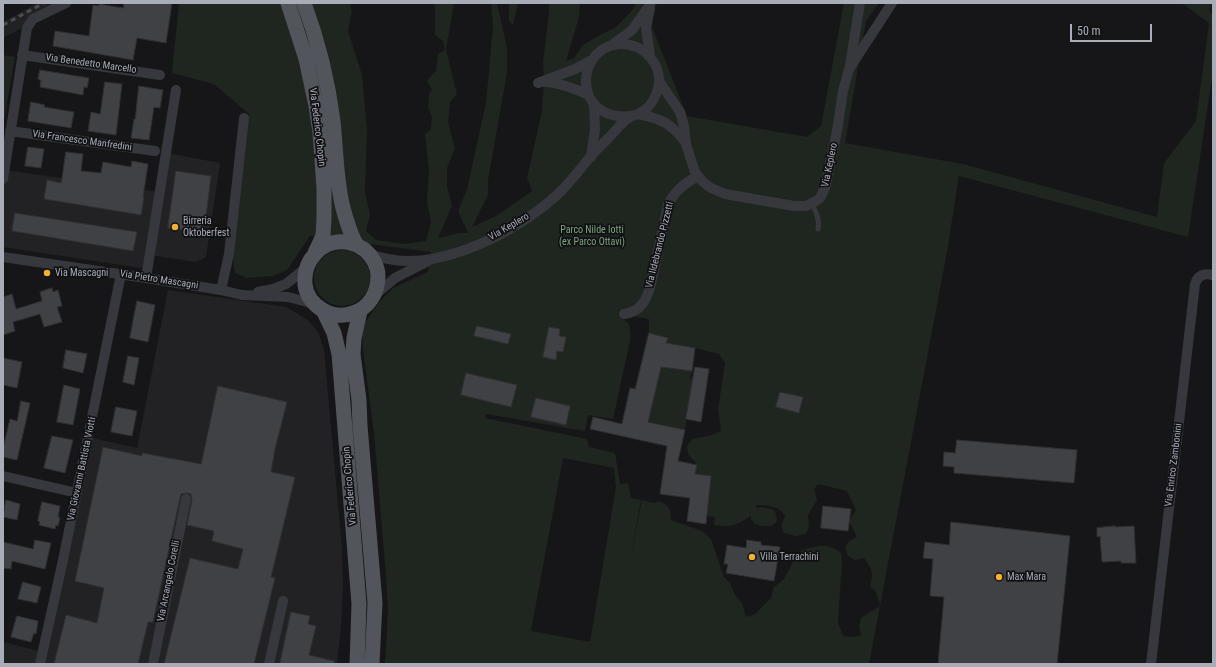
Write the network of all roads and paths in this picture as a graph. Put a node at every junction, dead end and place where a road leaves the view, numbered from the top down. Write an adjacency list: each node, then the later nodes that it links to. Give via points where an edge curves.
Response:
1 (66, 3): 8 (street, via 33,19 27,28)
2 (288, 3): 27 (main road, Via Federico Chopin, via 311,80 320,133 324,188 323,236)
3 (304, 3): 26 (main road, Via Federico Chopin, via 323,64 333,120 343,208)
4 (860, 3): 11 (street)
5 (892, 3): 11 (street, Via Keplero)
6 (651, 4): 7 (street, via 632,30); 9 (street, via 646,27)
7 (609, 46): 9 (street, via 627,44 644,51); 10 (street)
8 (22, 55): 12 (street, Via Benedetto Marcello); 18 (street)
9 (650, 57): 13 (street, via 657,69)
10 (592, 60): 15 (street, via 586,73 586,88); 15 (street, via 538,83 554,82 582,91)
11 (849, 69): 24 (street, Via Keplero, via 825,188 820,198)
12 (160, 75)
13 (659, 81): 16 (street, via 658,91 653,100 647,108); 19 (street, via 680,112)
14 (176, 90): 34 (street)
15 (591, 100): 16 (street, via 611,116); 21 (street, via 595,129)
16 (635, 115): 19 (street, via 665,122 677,131); 21 (street, Via Keplero, via 617,129)
17 (244, 118): 35 (street, via 229,254)
18 (10, 131): 20 (street, Via Francesco Manfredini); 23 (street)
19 (686, 144): 22 (street)
20 (155, 151)
21 (591, 157): 30 (street, Via Keplero, via 558,194 532,214 477,245)
22 (698, 176): 24 (street, via 711,188 725,194 794,206); 40 (street, Via Ildebrando Pizzetti, via 684,184 670,199 647,296 638,310)
23 (3, 179)
24 (812, 204): 25 (lane, via 817,215)
25 (818, 229)
26 (357, 245): 27 (main road, Via Federico Chopin, via 335,242); 28 (main road, Via Federico Chopin)
27 (315, 253): 31 (main road, Via Federico Chopin)
28 (369, 254): 30 (street, via 392,260); 37 (main road, Via Federico Chopin, via 378,274)
29 (3, 257): 32 (street, Via Pietro Mascagni)
30 (431, 259): 37 (street, via 395,278)
31 (307, 267): 36 (street, Via Pietro Mascagni, via 286,284); 38 (main road, Via Federico Chopin, via 306,287 309,296)
32 (121, 274): 34 (street, Via Pietro Mascagni); 42 (street, Via Giovanni Battista Viotti)
33 (1211, 274): 50 (street, Via Enrico Zambonini, via 1201,276 1195,284)
34 (146, 278): 35 (street, Via Pietro Mascagni)
35 (221, 290): 36 (street, Via Pietro Mascagni)
36 (242, 295): 38 (street, Via Pietro Mascagni, via 288,297)
37 (375, 295): 39 (main road)
38 (319, 307): 39 (main road, via 341,316); 48 (main road, Via Federico Chopin, via 334,333 339,354 360,604)
39 (360, 311): 49 (main road, Via Federico Chopin, via 353,354 375,603)
40 (624, 314)
41 (3, 476): 42 (street)
42 (77, 493): 45 (street, Via Giovanni Battista Viotti)
43 (186, 498): 46 (street, Via Arcangelo Corelli)
44 (283, 601): 47 (street)
45 (40, 664)
46 (153, 664)
47 (269, 664)
48 (357, 664)
49 (372, 664)
50 (1151, 664)

